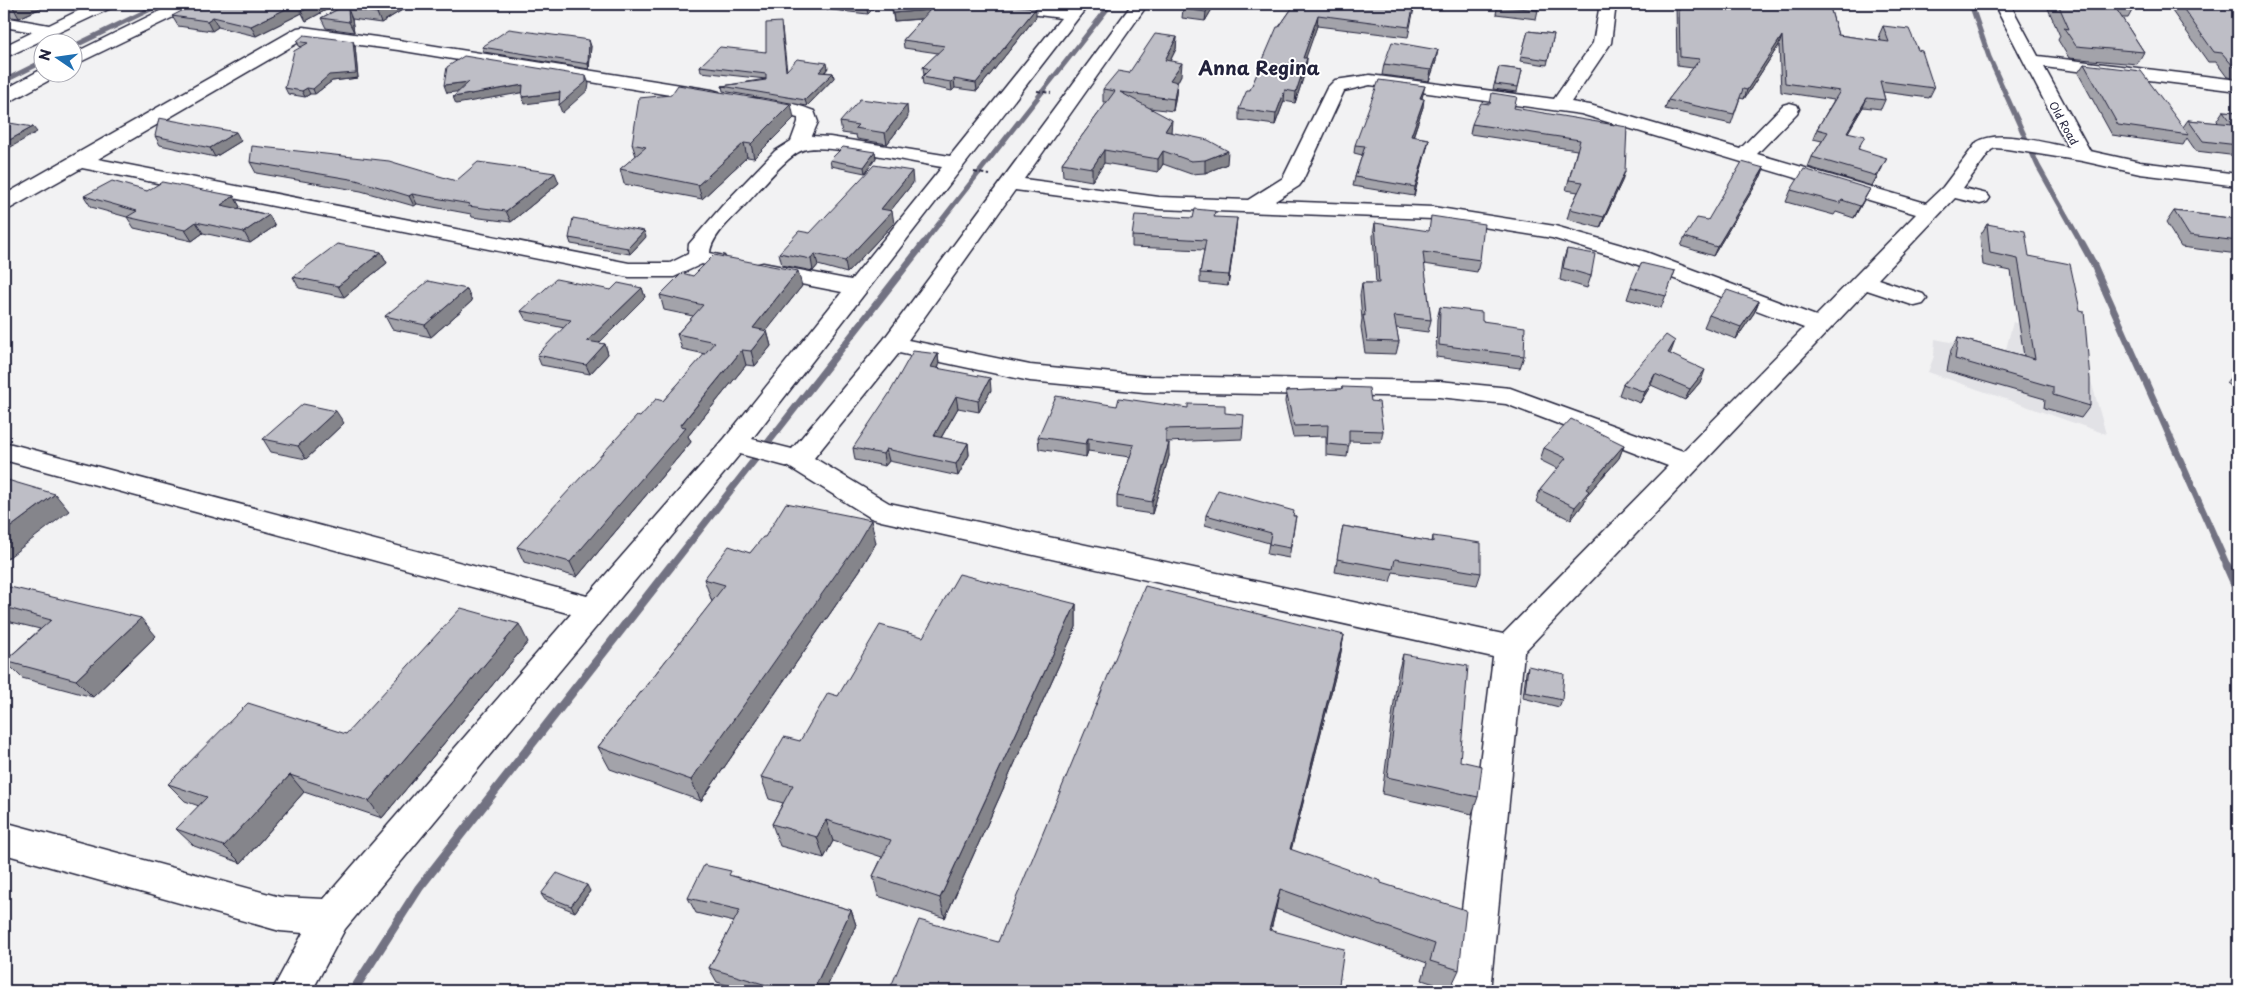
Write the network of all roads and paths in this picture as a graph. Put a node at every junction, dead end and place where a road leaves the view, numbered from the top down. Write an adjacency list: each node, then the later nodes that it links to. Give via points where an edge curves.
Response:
1 (105, 4): 10 (street)
2 (186, 4): 13 (street)
3 (992, 4): 7 (street)
4 (1140, 4): 19 (street)
5 (1608, 4): 20 (street, via 1602,43)
6 (2002, 4): 14 (street, Old Road)
7 (1076, 9): 17 (street)
8 (328, 18): 11 (street)
9 (4, 22): 10 (street)
10 (51, 30): 12 (street)
11 (303, 32): 22 (street, via 798,110 807,115 808,122); 25 (street)
12 (4, 53)
13 (82, 57)
14 (2031, 60): 16 (street); 23 (street, Old Road)
15 (32, 82): 18 (street)
16 (2238, 85)
17 (1014, 87): 19 (path); 26 (street)
18 (4, 97)
19 (1072, 97): 28 (street)
20 (1559, 106): 24 (street, via 1583,109); 32 (street, via 1384,81 1358,80 1342,84 1336,88 1292,182)
21 (1790, 109): 24 (street)
22 (800, 144): 26 (street, via 830,143); 34 (street, via 782,155 728,210 700,244)
23 (2082, 155): 27 (street, Old Road, via 2140,168); 29 (street, via 1992,142 1984,146)
24 (1744, 156): 33 (street)
25 (79, 161): 31 (street); 34 (street, via 629,270 674,270)
26 (954, 165): 28 (path); 36 (street)
27 (2238, 180)
28 (1012, 181): 32 (street, via 1159,203); 39 (street)
29 (1950, 190): 30 (street); 33 (street)
30 (1980, 198)
31 (4, 204)
32 (1252, 207): 38 (street, via 1433,213 1556,232 1638,257)
33 (1930, 210): 35 (street)
34 (699, 258): 36 (street)
35 (1862, 281): 37 (street); 38 (street)
36 (857, 288): 40 (street)
37 (1915, 300)
38 (1819, 325): 43 (street)
39 (893, 344): 42 (street); 43 (street, via 1030,373 1144,384 1439,389 1510,396)
40 (734, 444): 42 (street); 44 (street)
41 (4, 451): 44 (street)
42 (798, 460): 45 (street, via 882,511)
43 (1687, 463): 45 (street)
44 (594, 609): 47 (street)
45 (1509, 648): 49 (street)
46 (4, 838): 47 (street, via 280,914)
47 (332, 917): 48 (street)
48 (291, 991)
49 (1471, 991)

